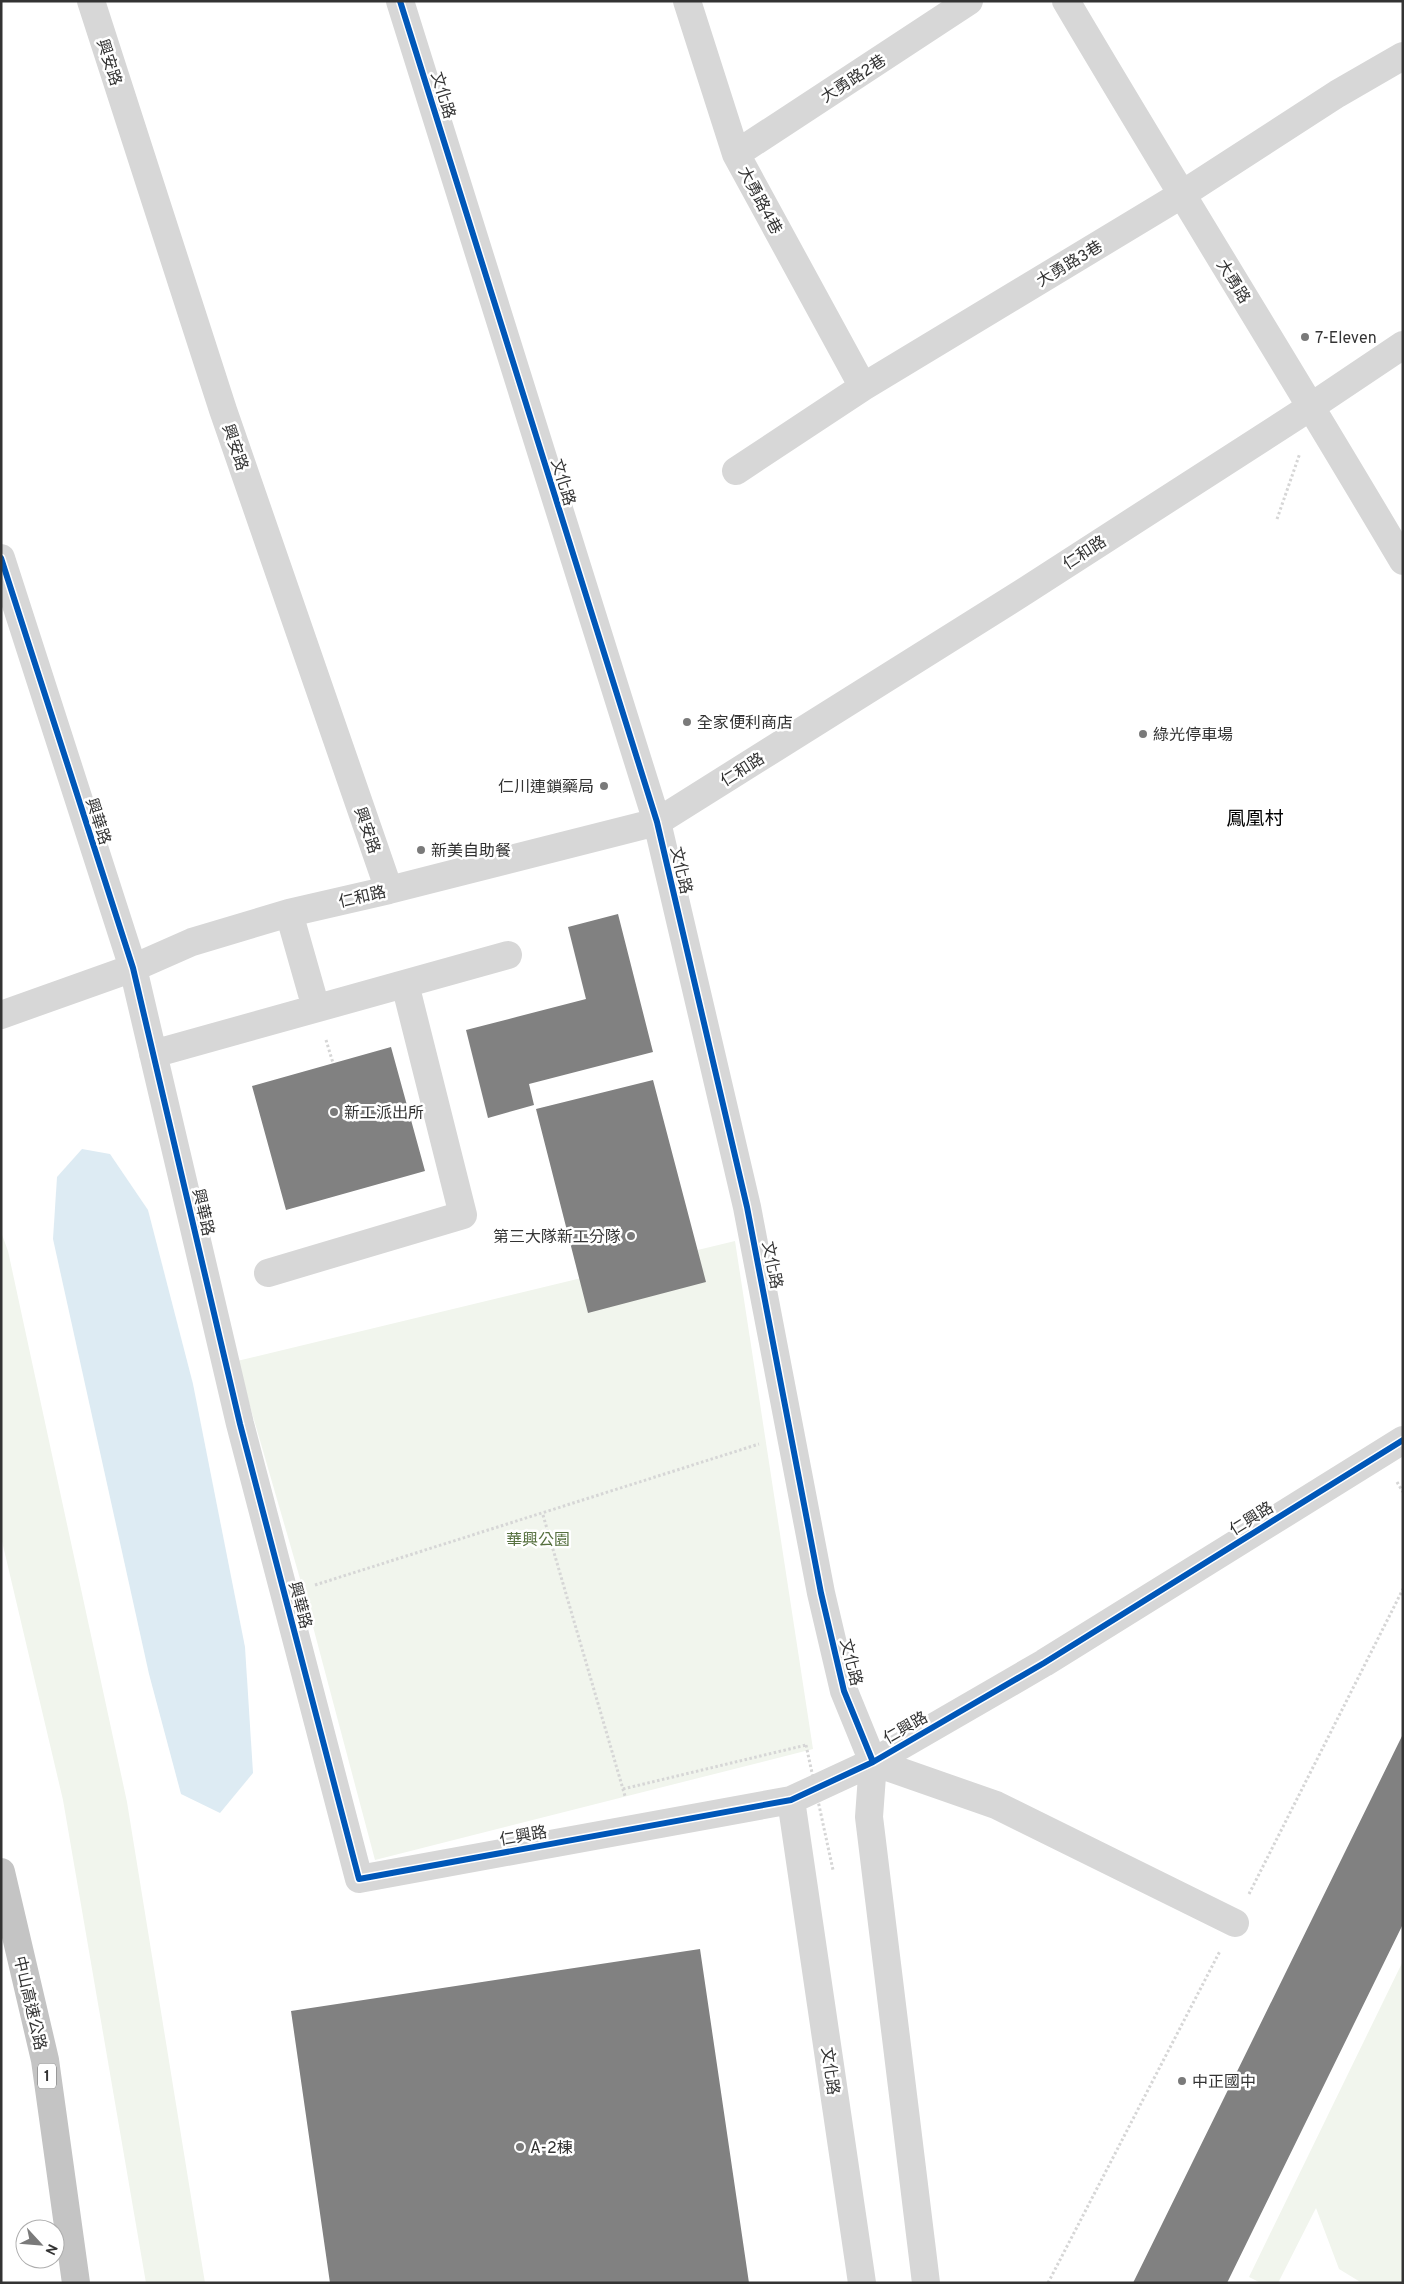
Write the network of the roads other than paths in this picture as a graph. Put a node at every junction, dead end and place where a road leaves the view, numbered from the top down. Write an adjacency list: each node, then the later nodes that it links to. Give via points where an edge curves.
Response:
1 (91, 1): 16 (street, 興安路, via 223,410)
2 (400, 1): 15 (street, 文化路)
3 (687, 1): 7 (street, 大勇路4巷)
4 (969, 1): 7 (street, 大勇路2巷)
5 (1066, 1): 8 (street, 大勇路)
6 (1403, 56): 8 (street, 大勇路3巷, via 1337,94)
7 (736, 154): 10 (street, 大勇路4巷)
8 (1181, 195): 10 (street, 大勇路3巷); 11 (street, 大勇路)
9 (1403, 345): 11 (street, 仁和路)
10 (863, 387): 12 (street, 大勇路3巷)
11 (1312, 406): 14 (street, 大勇路); 15 (street, 仁和路, via 1025,591)
12 (736, 471)
13 (1, 558): 19 (street, 興華路)
14 (1403, 561)
15 (656, 822): 16 (street, 仁和路); 26 (street, 文化路, via 747,1207 821,1593 844,1691)
16 (389, 890): 17 (street, 仁和路)
17 (289, 912): 19 (street, 仁和路, via 192,942); 21 (street)
18 (508, 955): 20 (street)
19 (133, 968): 22 (street, 仁和路); 23 (street, 興華路)
20 (405, 984): 21 (street); 24 (street, via 463,1215)
21 (316, 1008): 23 (street)
22 (1, 1015)
23 (153, 1054): 29 (street, 興華路, via 240,1424)
24 (268, 1273)
25 (1403, 1440): 26 (street, 仁興路, via 1044,1664)
26 (873, 1762): 27 (street, 仁興路); 30 (street, via 996,1805); 33 (street, via 869,1817)
27 (791, 1800): 29 (street, 仁興路); 32 (street, 文化路)
28 (1, 1872): 31 (highway, 中山高速公路 / 1, via 45,2060)
29 (359, 1879)
30 (1235, 1922)
31 (76, 2283)
32 (862, 2283)
33 (926, 2283)

